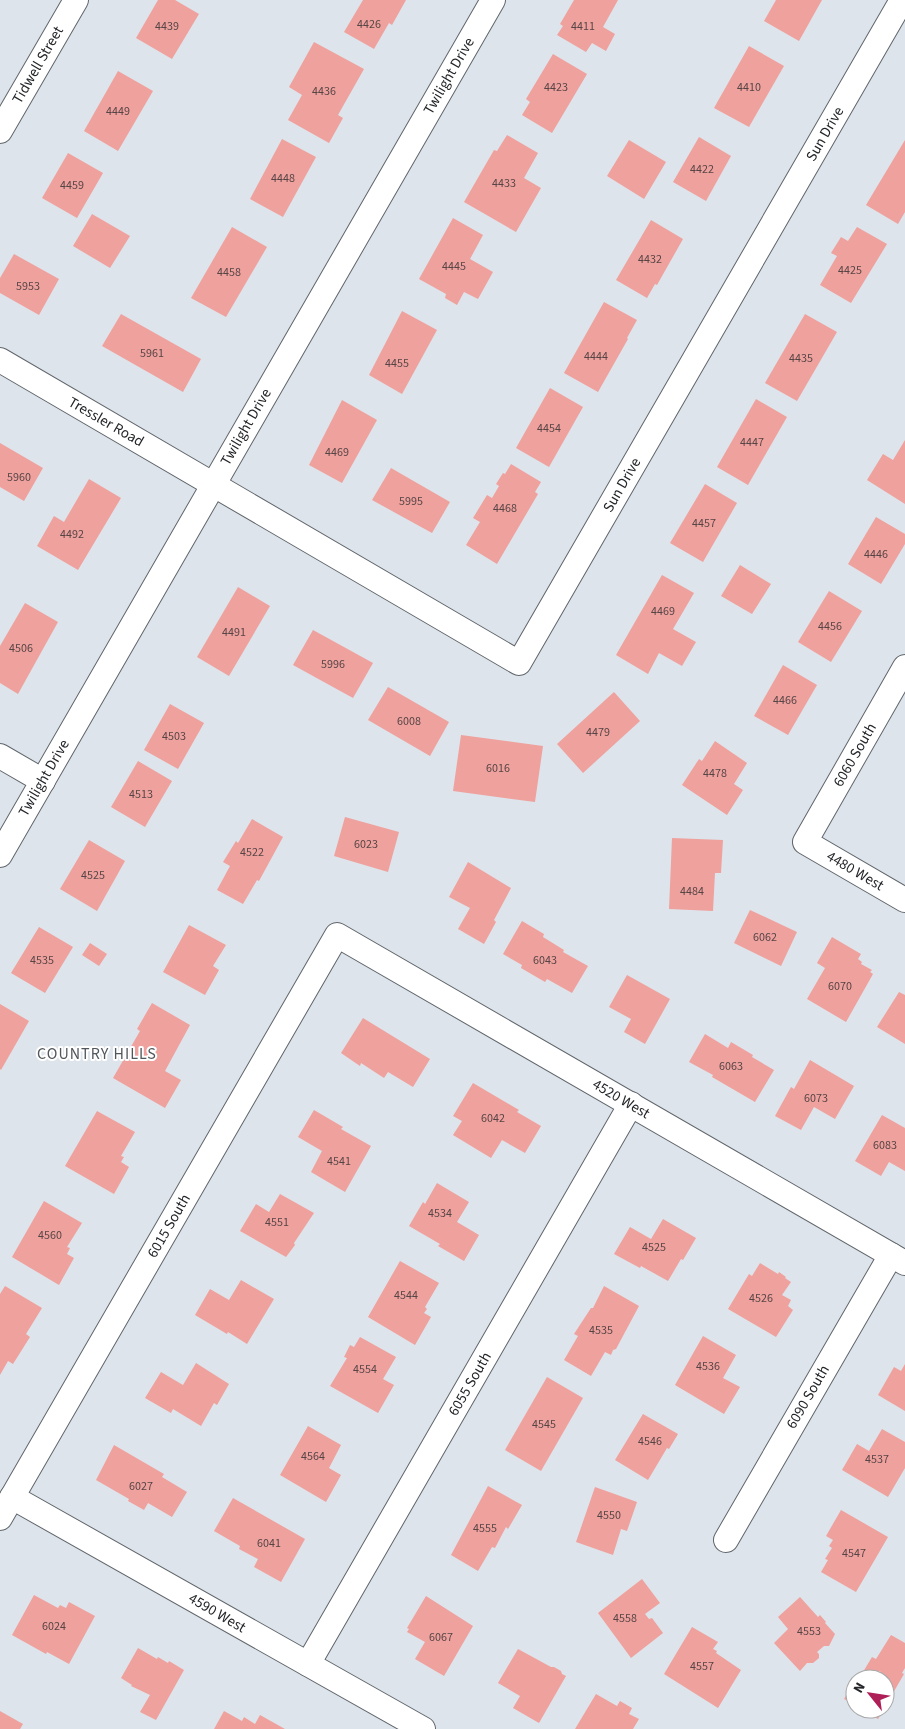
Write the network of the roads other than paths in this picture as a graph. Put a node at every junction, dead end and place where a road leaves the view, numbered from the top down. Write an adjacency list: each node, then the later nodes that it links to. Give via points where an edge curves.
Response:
1 (76, 0): 4 (street, Tidwell Street)
2 (494, 0): 6 (street, Twilight Drive)
3 (902, 0): 6 (street, Sun Drive, via 519,663)
4 (0, 131)
5 (0, 360): 6 (street, Tressler Road)
6 (213, 484): 9 (street, Twilight Drive)
7 (905, 667): 10 (street, 6060 South)
8 (0, 756): 9 (street)
9 (43, 781): 11 (street, Twilight Drive)
10 (805, 842): 12 (street, 4480 West)
11 (0, 855)
12 (905, 900)
13 (337, 935): 14 (street, 4520 West); 16 (street, 6015 South)
14 (632, 1104): 15 (street, 4520 West); 19 (street, 6055 South)
15 (898, 1259): 18 (street, 6090 South)
16 (12, 1497): 17 (street, 6015 South); 19 (street, 4590 West)
17 (0, 1518)
18 (726, 1540)
19 (308, 1664): 20 (street, 4590 West)
20 (423, 1729)

